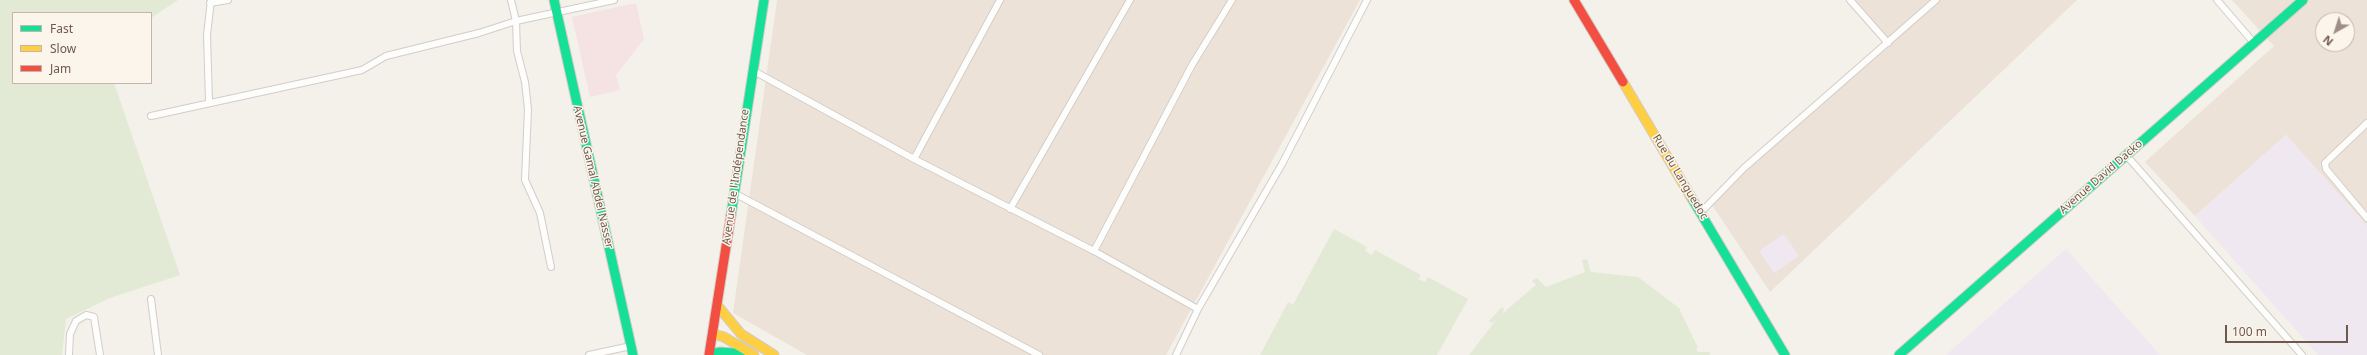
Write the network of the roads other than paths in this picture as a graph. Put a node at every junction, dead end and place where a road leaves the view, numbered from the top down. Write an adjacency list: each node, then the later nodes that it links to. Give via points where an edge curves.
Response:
1 (228, 0): 15 (street)
2 (511, 0): 17 (street)
3 (554, 0): 16 (main road, Avenue Gamal Abdel Nasser)
4 (614, 0): 16 (street)
5 (764, 0): 20 (main road, Avenue de l'Indépendance)
6 (1000, 0): 25 (street)
7 (1130, 0): 27 (street)
8 (1232, 0): 30 (street, via 1192,65)
9 (1574, 0): 28 (main road, Rue du Languedoc)
10 (1850, 0): 18 (street)
11 (1936, 0): 18 (street)
12 (2217, 0): 19 (street)
13 (2304, 0): 19 (main road, Avenue David Dacko)
14 (1365, 1): 34 (street, via 1282,164)
15 (210, 2): 21 (street, via 207,35)
16 (557, 13): 17 (street); 36 (main road, Avenue Gamal Abdel Nasser)
17 (516, 21): 21 (street, via 386,56 362,70); 31 (street, via 517,51 525,82 528,110 525,180 540,213)
18 (1888, 43): 28 (street, via 1744,168)
19 (2254, 43): 24 (main road, Avenue David Dacko)
20 (752, 70): 25 (street); 26 (main road, Avenue de l'Indépendance)
21 (209, 102): 22 (street)
22 (151, 116)
23 (2367, 123): 29 (street, via 2325,163 2326,169)
24 (2126, 155): 48 (main road, Avenue David Dacko); 49 (street)
25 (914, 159): 27 (street)
26 (734, 193): 33 (main road, Avenue de l'Indépendance); 45 (street)
27 (1010, 209): 30 (street)
28 (1701, 212): 47 (main road, Rue du Languedoc)
29 (2367, 218)
30 (1094, 251): 34 (street)
31 (551, 267)
32 (151, 299): 39 (street)
33 (717, 305): 35 (main road, Avenue de l'Indépendance); 44 (main road, via 741,334)
34 (1198, 309): 46 (street)
35 (713, 334): 42 (main road, Avenue de l'Indépendance); 43 (main road)
36 (631, 346): 40 (street); 41 (main road, Avenue Gamal Abdel Nasser)
37 (69, 355): 38 (street, via 70,334 76,321 86,315 94,317)
38 (100, 355)
39 (158, 355)
40 (589, 355)
41 (633, 355)
42 (710, 355): 43 (main road, via 720,352)
43 (753, 355)
44 (774, 355)
45 (1039, 355)
46 (1176, 355)
47 (1785, 355)
48 (1898, 355)
49 (2302, 355)

